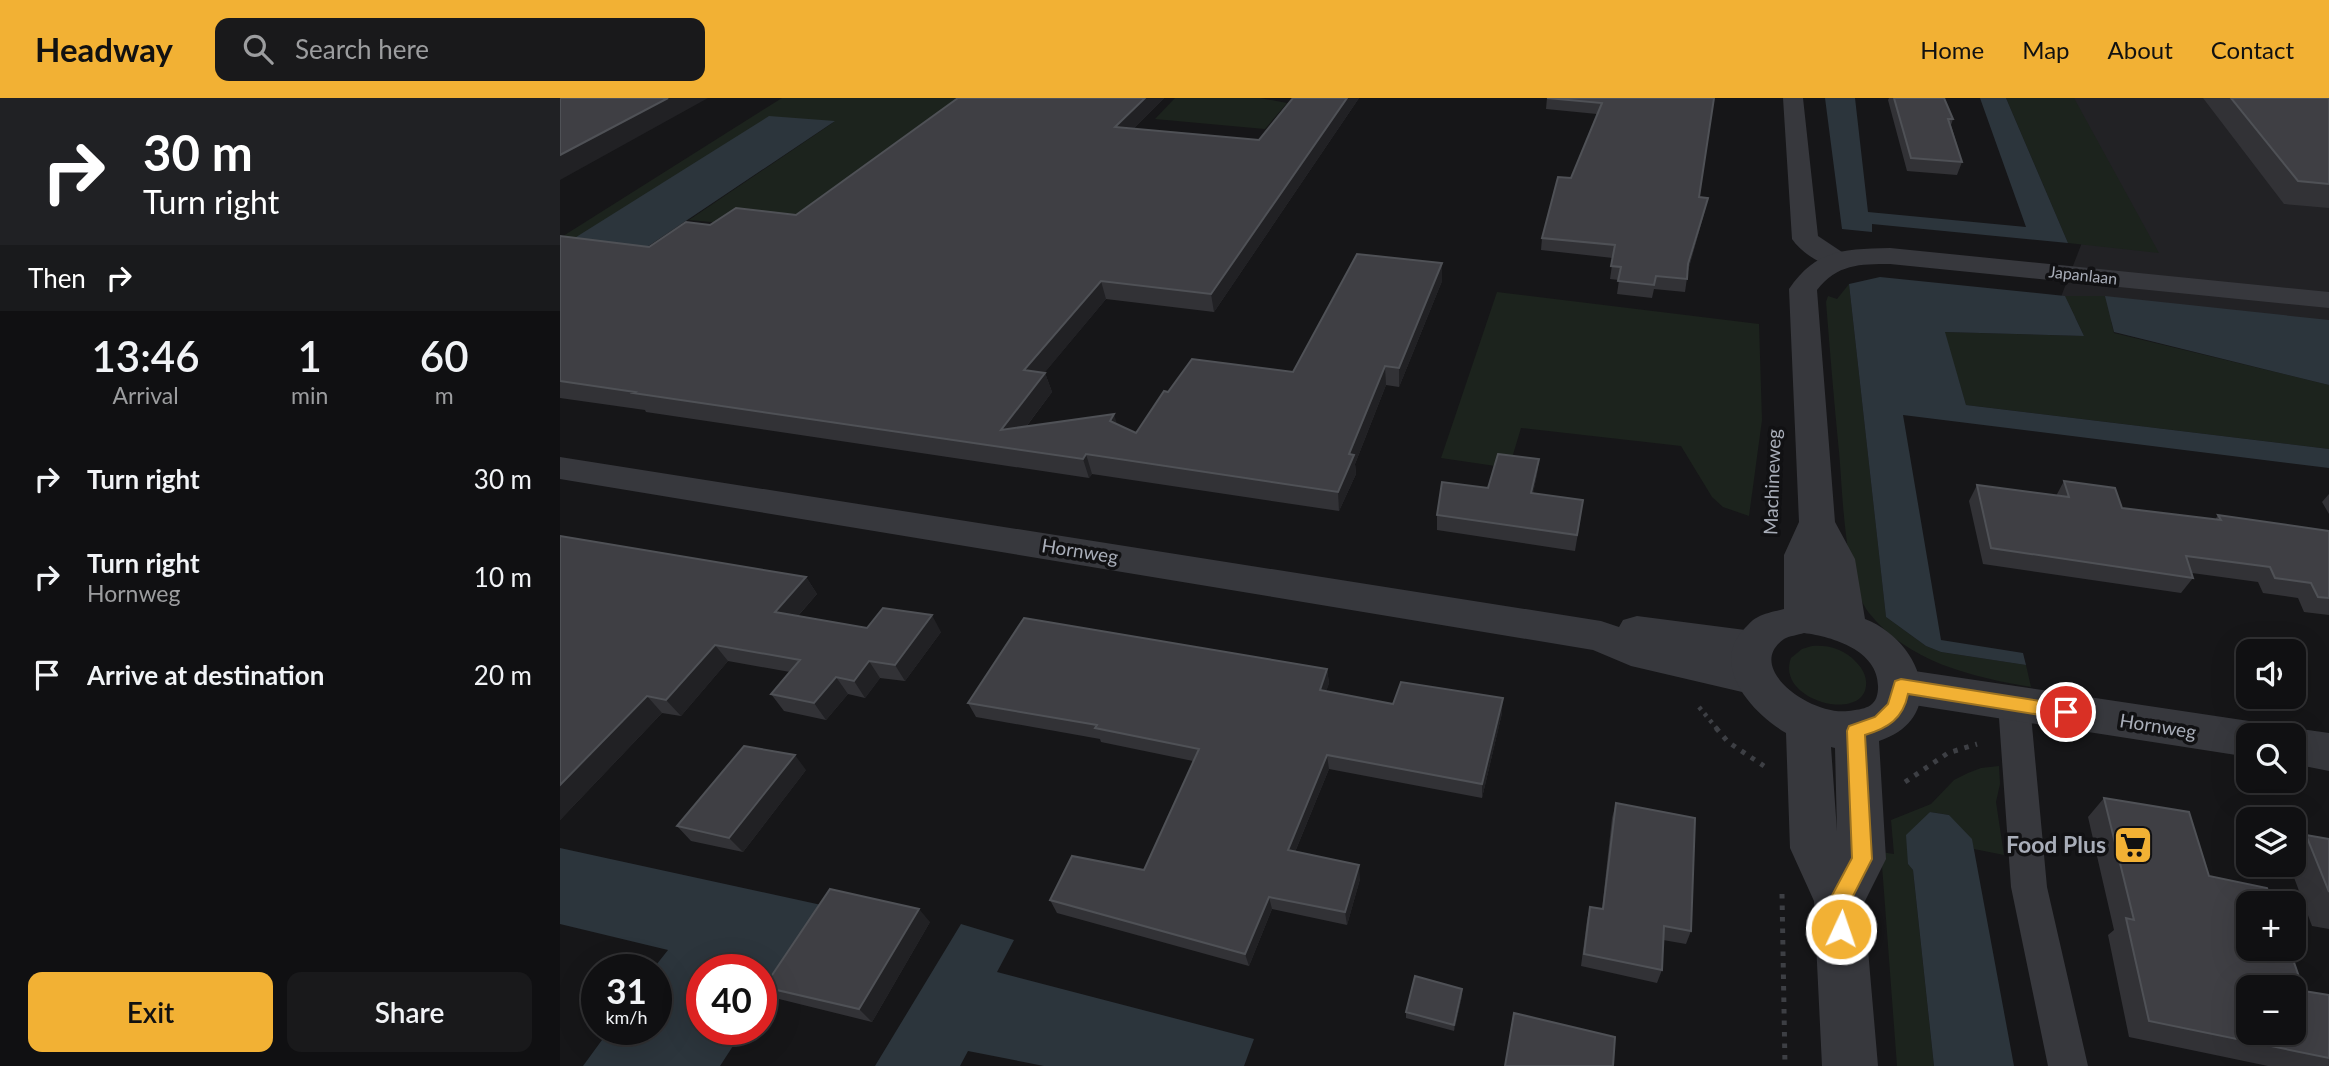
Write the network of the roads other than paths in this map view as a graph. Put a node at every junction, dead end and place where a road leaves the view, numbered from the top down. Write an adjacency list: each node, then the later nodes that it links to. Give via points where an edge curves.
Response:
1 (1793, 98): 2 (street, via 1805,239)
2 (1836, 260): 3 (street, Japanlaan, via 1890,256); 5 (street, Machineweg, via 1821,266 1803,289)
3 (2329, 300)
4 (560, 468): 8 (street, Hornweg)
5 (1817, 522): 6 (street, Machineweg, via 1803,555); 7 (street, Machineweg, via 1836,559)
6 (1804, 618): 7 (street); 9 (street, via 1786,620 1760,635)
7 (1846, 626): 10 (street, via 1885,651)
8 (1601, 636): 9 (street, Hornweg, via 1630,631 1687,636); 9 (street, Hornweg, via 1687,679)
9 (1754, 663): 12 (street, via 1766,697)
10 (1901, 686): 11 (street, Hornweg); 13 (street, via 1896,707 1881,723)
11 (2014, 704): 14 (street, Hornweg); 19 (lane, via 2029,887)
12 (1808, 725): 13 (street); 17 (street, via 1814,848)
13 (1856, 731): 17 (street, via 1862,859)
14 (2236, 738)
15 (2306, 748): 16 (street)
16 (2329, 752)
17 (1839, 901): 18 (street)
18 (1850, 1066)
19 (2068, 1066)

